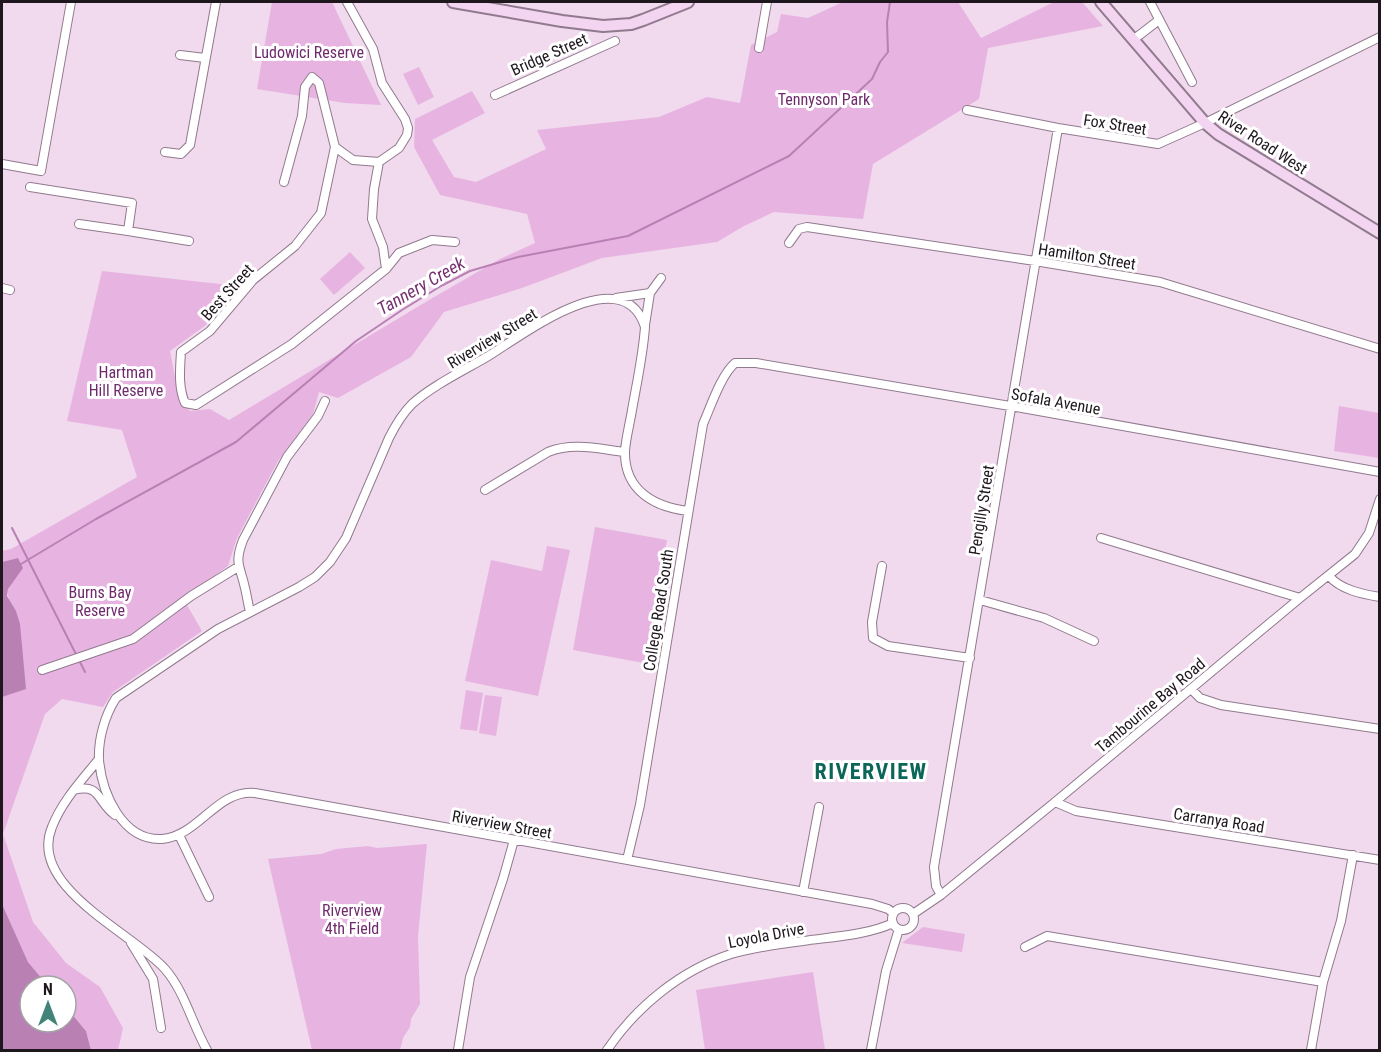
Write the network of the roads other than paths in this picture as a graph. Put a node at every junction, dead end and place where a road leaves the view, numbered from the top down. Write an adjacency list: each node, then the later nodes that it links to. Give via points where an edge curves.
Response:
1 (71, 2): 24 (street, via 41,171)
2 (216, 2): 15 (street)
3 (347, 2): 23 (street, via 373,49 382,82 408,128 399,147)
4 (453, 2): 5 (main road, via 587,25 620,25)
5 (688, 2)
6 (767, 2): 13 (street)
7 (1101, 2): 11 (main road, River Road West)
8 (1150, 2): 9 (street)
9 (1160, 20): 11 (street); 16 (street)
10 (1380, 37): 19 (street, Fox Street)
11 (1133, 39): 19 (main road, River Road West)
12 (615, 41): 17 (street, Bridge Street)
13 (759, 48)
14 (180, 55): 15 (street)
15 (205, 58): 22 (street, via 190,146 181,154)
16 (1192, 82)
17 (495, 95)
18 (968, 110): 20 (street, Fox Street)
19 (1205, 123): 20 (street, Fox Street, via 1158,144); 29 (main road, River Road West)
20 (1058, 128): 33 (street, Pengilly Street)
21 (335, 147): 23 (street, via 353,160); 25 (street, Best Street, via 319,83 312,77 305,87 302,116); 34 (street, Best Street, via 321,213 295,246 253,280 210,332 181,352 181,394 185,403 196,405 268,360)
22 (165, 152)
23 (379, 162): 34 (street, via 372,219 383,247)
24 (2, 164)
25 (284, 183)
26 (30, 187): 28 (street, via 132,203)
27 (79, 224): 28 (street)
28 (128, 231): 30 (street)
29 (1380, 233)
30 (189, 242)
31 (456, 242): 34 (street, via 432,240 399,253)
32 (789, 243): 33 (street, Hamilton Street, via 799,229 807,227)
33 (1035, 261): 39 (street, Hamilton Street, via 1160,282); 42 (street, Pengilly Street)
34 (386, 269)
35 (661, 278): 36 (street)
36 (650, 293): 37 (street, Riverview Street); 38 (street)
37 (611, 298): 38 (street, via 638,311); 55 (street, Riverview Street, via 567,309 411,405 389,438 339,550 315,577)
38 (645, 327): 43 (street)
39 (1380, 349)
40 (730, 368): 42 (street, Sofala Avenue, via 744,362); 47 (street, College Road South, via 703,424)
41 (325, 401): 50 (street, via 287,457 243,540)
42 (1011, 406): 44 (street, Sofala Avenue); 54 (street, Pengilly Street)
43 (625, 452): 45 (street, via 558,448); 47 (street, via 631,477 645,496 662,506)
44 (1380, 472)
45 (485, 490)
46 (1380, 499): 51 (street, Tambourine Bay Road, via 1363,544)
47 (688, 512): 69 (street, College Road South, via 640,805)
48 (1101, 538): 53 (street)
49 (882, 566): 57 (street, via 873,638 888,646)
50 (238, 567): 55 (street); 58 (street, via 133,639)
51 (1329, 576): 52 (street, via 1350,590); 53 (street, Tambourine Bay Road)
52 (1380, 597)
53 (1300, 598): 59 (street, Tambourine Bay Road)
54 (980, 600): 56 (street, via 1044,618); 57 (street, Pengilly Street)
55 (250, 612): 61 (street, Riverview Street, via 196,643 116,698 107,714)
56 (1094, 641)
57 (970, 658): 72 (street, Pengilly Street, via 934,867)
58 (42, 670)
59 (1191, 689): 60 (street, via 1200,698 1221,705); 63 (street, Tambourine Bay Road)
60 (1380, 729)
61 (99, 759): 62 (street); 65 (street, Riverview Street, via 106,789)
62 (74, 790): 65 (street, Riverview Street, via 93,789 107,809); 77 (street, via 50,830 48,843 53,867 80,901)
63 (1055, 802): 68 (street, Carranya Road, via 1076,811); 72 (street, Tambourine Bay Road)
64 (819, 807): 71 (street)
65 (122, 819): 66 (street, Riverview Street, via 135,831 150,837)
66 (179, 835): 67 (street, Riverview Street, via 224,801 247,792); 73 (street)
67 (514, 840): 69 (street, Riverview Street); 82 (street, via 470,977)
68 (1353, 855): 70 (street, Carranya Road); 79 (street, via 1341,921)
69 (627, 860): 71 (street, Riverview Street)
70 (1380, 860)
71 (803, 892): 74 (street, Riverview Street, via 881,906)
72 (941, 895): 75 (street, Tambourine Bay Road)
73 (209, 897)
74 (893, 913): 75 (street, via 902,907); 76 (street)
75 (913, 914): 76 (street, via 911,926)
76 (896, 926): 83 (street, Loyola Drive, via 761,947 709,963 645,1005); 84 (street)
77 (129, 939): 80 (street, via 153,979); 81 (street, via 166,970)
78 (1025, 947): 79 (street, via 1047,936)
79 (1323, 982): 85 (street)
80 (161, 1028)
81 (207, 1050)
82 (458, 1050)
83 (606, 1050)
84 (871, 1050)
85 (1311, 1050)

